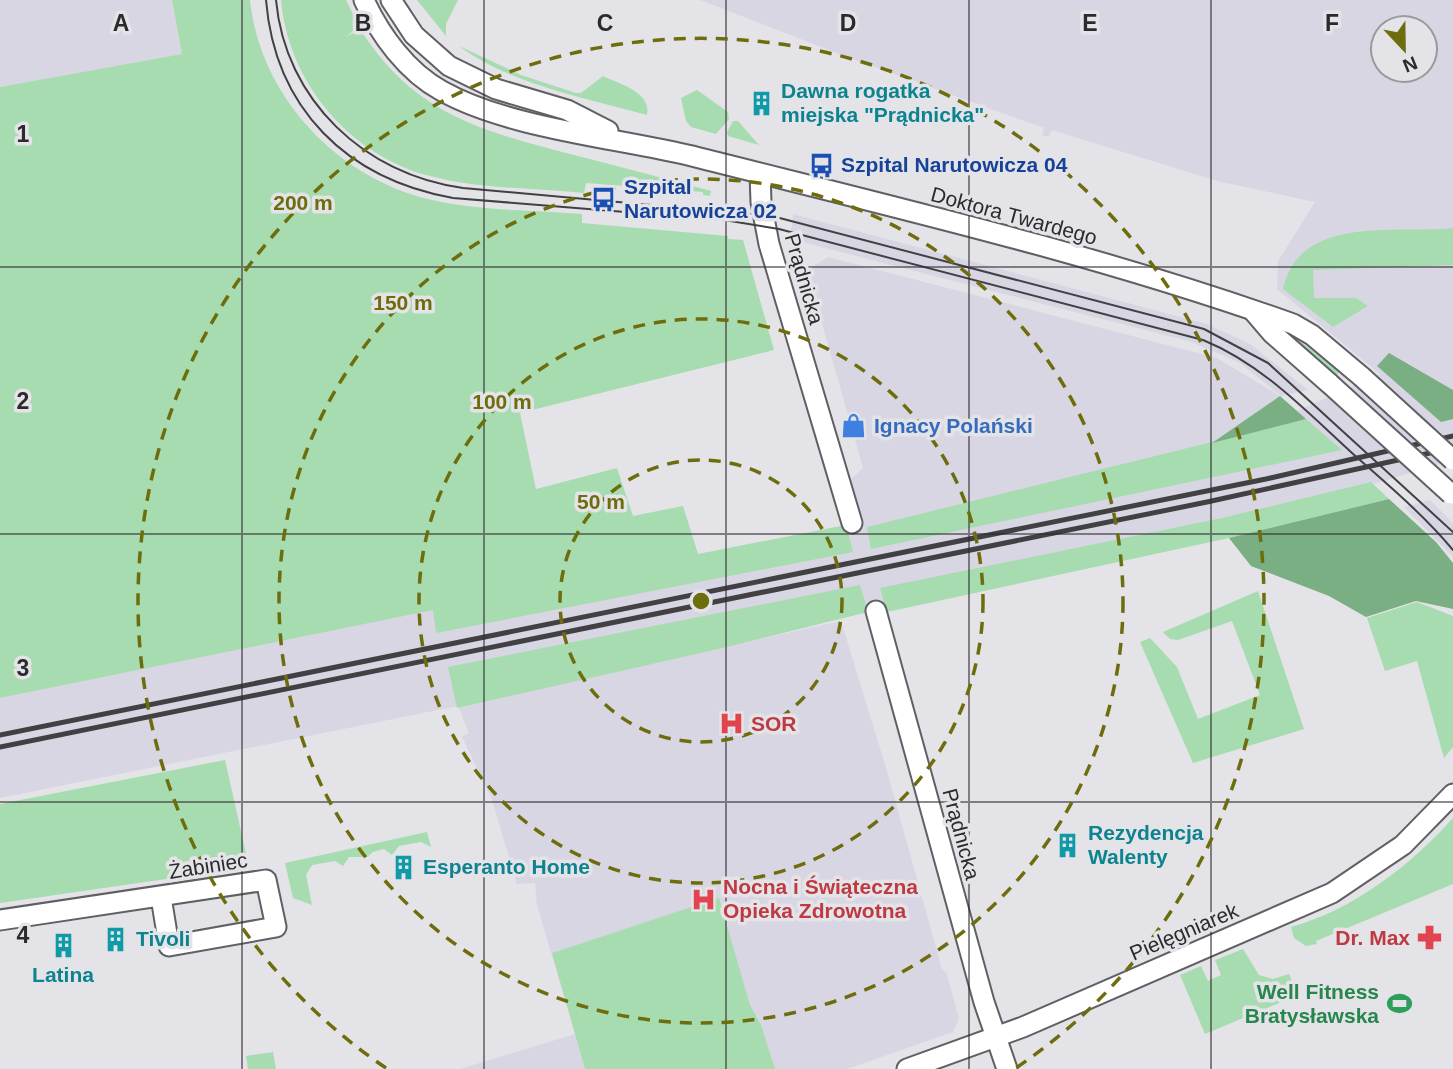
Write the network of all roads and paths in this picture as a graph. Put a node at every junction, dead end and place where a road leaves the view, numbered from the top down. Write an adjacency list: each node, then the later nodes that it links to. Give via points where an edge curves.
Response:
1 (365, 0): 3 (street, via 381,32 403,60 441,91 516,119)
2 (391, 0): 3 (street, via 414,35 449,65 496,89 568,110)
3 (631, 142): 4 (street)
4 (760, 174): 5 (street, Doktora Twardego, via 1116,266); 8 (street, Prądnicka, via 769,244)
5 (1254, 311): 6 (street, Doktora Twardego, bridge, via 1312,334); 7 (street, bridge, via 1272,333)
6 (1453, 460)
7 (1452, 495)
8 (852, 523)
9 (876, 611): 13 (street, Prądnicka)
10 (1453, 794): 13 (street, Pielęgniarek, via 1404,845 1339,889)
11 (161, 897): 11 (street, Żabiniec, via 266,880 276,927 169,946); 12 (street, Żabiniec)
12 (0, 920)
13 (996, 1037): 14 (street, Pielęgniarek); 15 (street, Prądnicka)
14 (907, 1069)
15 (1007, 1069)

